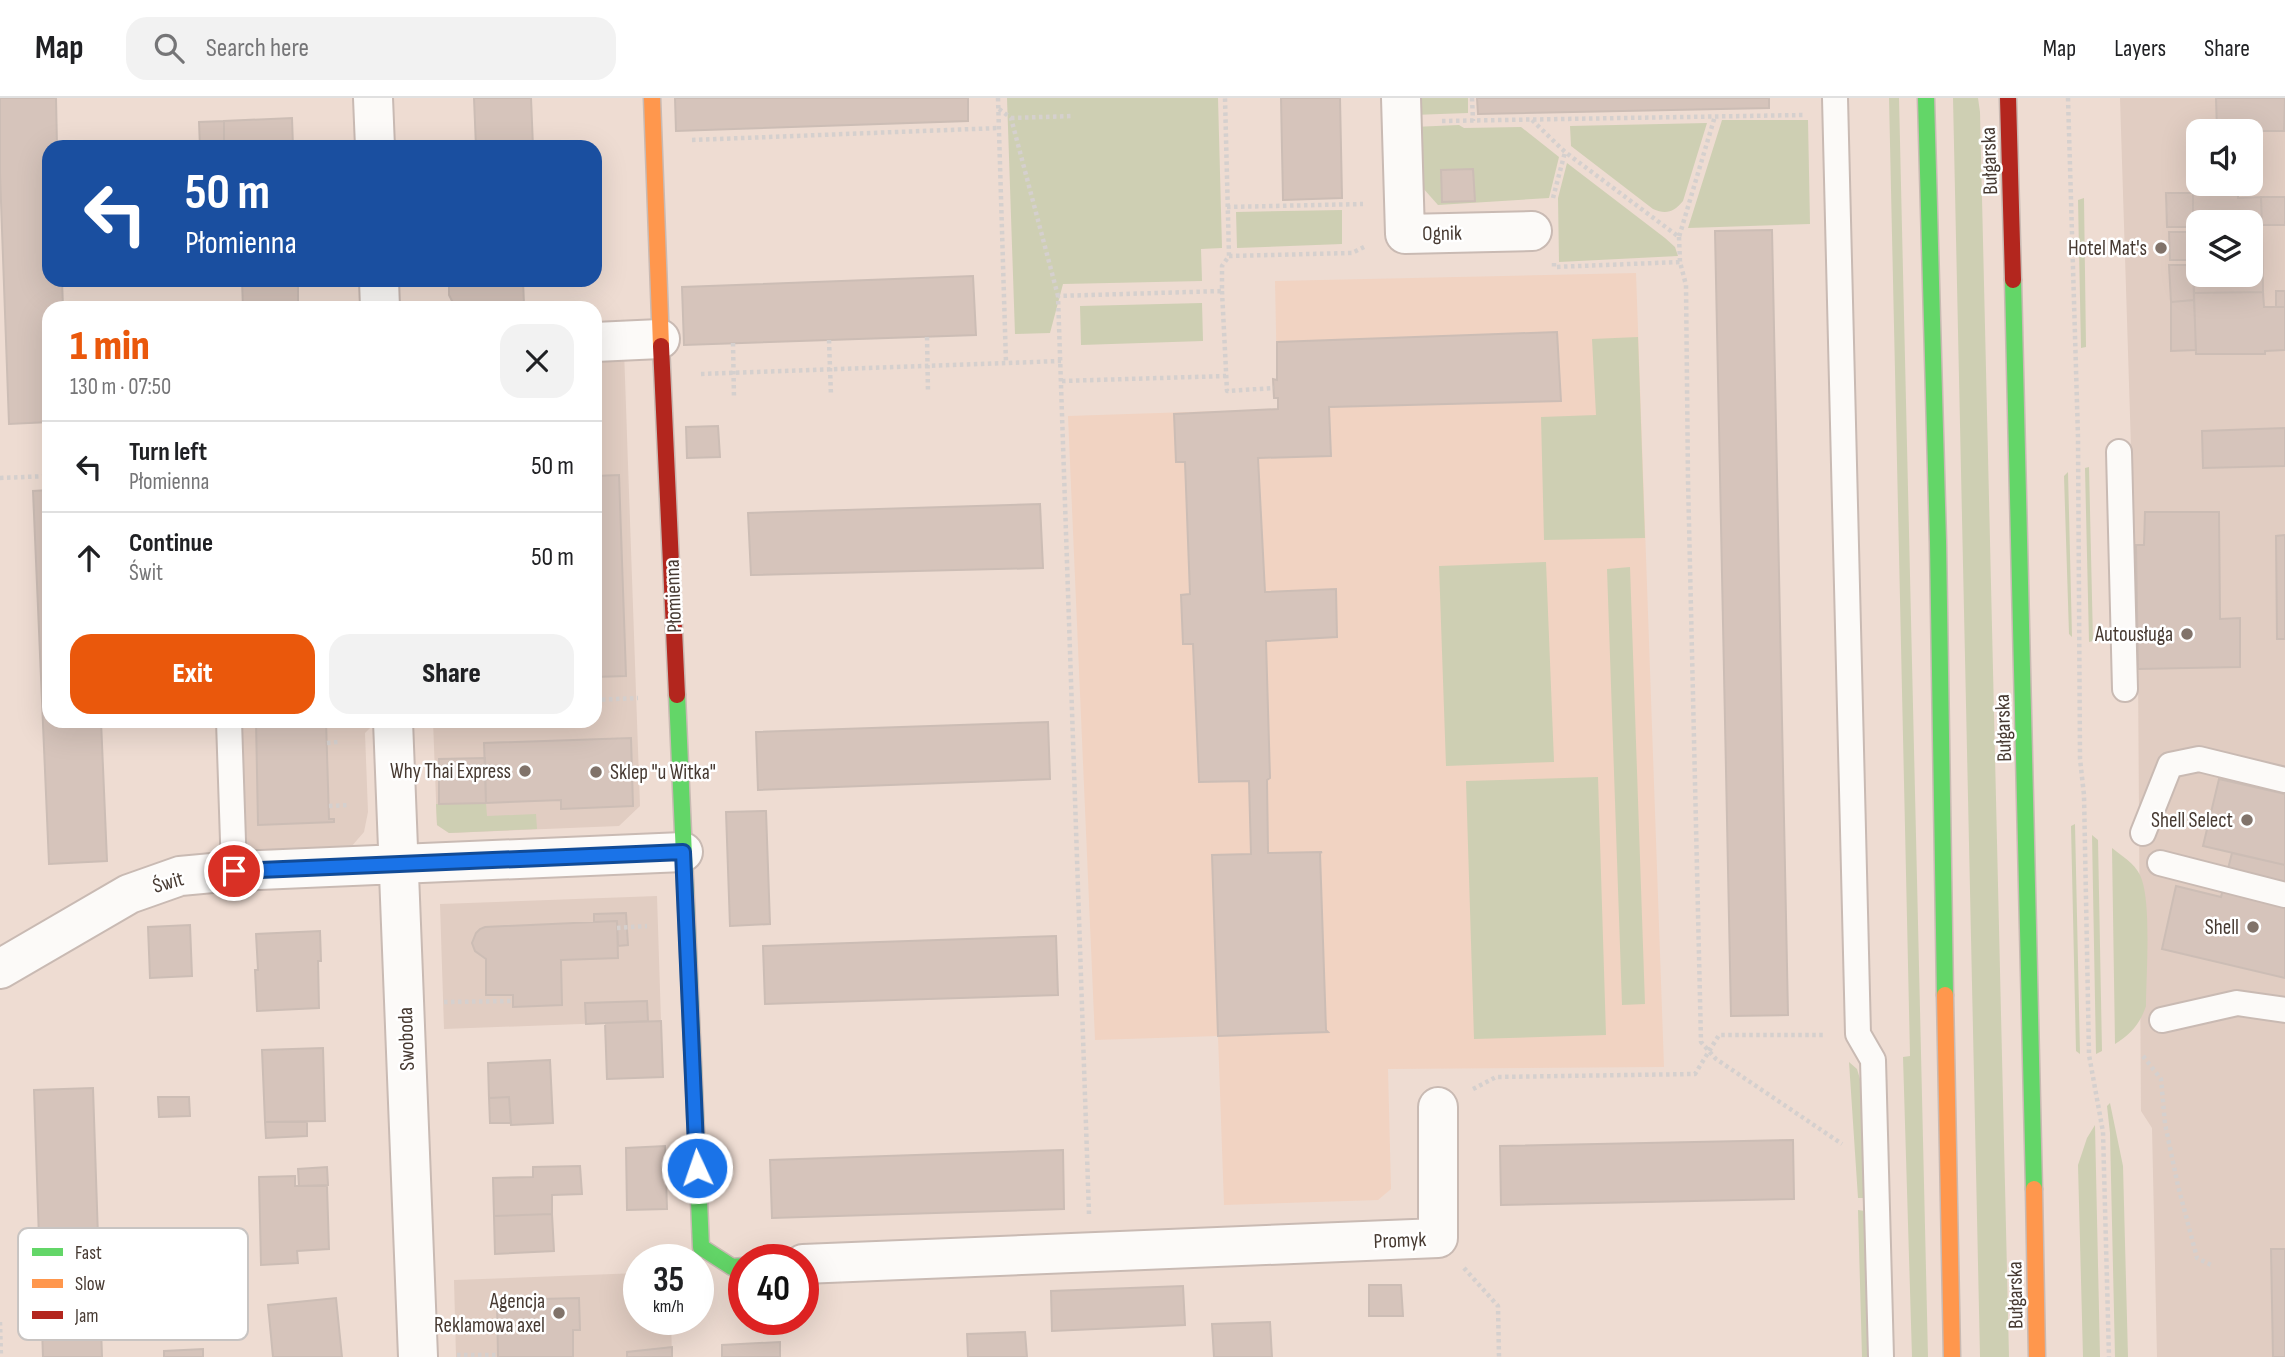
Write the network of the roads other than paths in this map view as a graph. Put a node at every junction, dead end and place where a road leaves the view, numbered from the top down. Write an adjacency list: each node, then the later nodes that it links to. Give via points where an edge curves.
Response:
1 (373, 98): 7 (street)
2 (652, 98): 9 (street, Płomienna)
3 (1926, 98): 30 (street)
4 (2008, 98): 31 (street, Bułgarska)
5 (1836, 107): 29 (lane, via 1858,1034 1873,1060)
6 (1401, 110): 8 (street, Ognik, via 1405,234)
7 (374, 140)
8 (1546, 232)
9 (660, 339): 10 (street); 17 (street, Płomienna)
10 (602, 342)
11 (2119, 452): 12 (lane)
12 (2125, 689)
13 (229, 728): 20 (lane)
14 (393, 728): 19 (street, Swoboda)
15 (2285, 780): 16 (lane, via 2199,759 2170,765)
16 (2143, 833)
17 (683, 852): 19 (street); 27 (street, Płomienna, via 701,1247)
18 (2160, 863): 21 (lane)
19 (399, 864): 20 (street, Świt); 28 (street, Swoboda)
20 (234, 871): 22 (street, Świt, via 180,876 129,894)
21 (2285, 895)
22 (0, 969)
23 (2285, 1010): 24 (lane, via 2237,1003)
24 (2162, 1020)
25 (1438, 1107): 26 (street, Promyk, via 1438,1238)
26 (819, 1263)
27 (728, 1264)
28 (418, 1357)
29 (1881, 1357)
30 (1952, 1357)
31 (2038, 1357)

